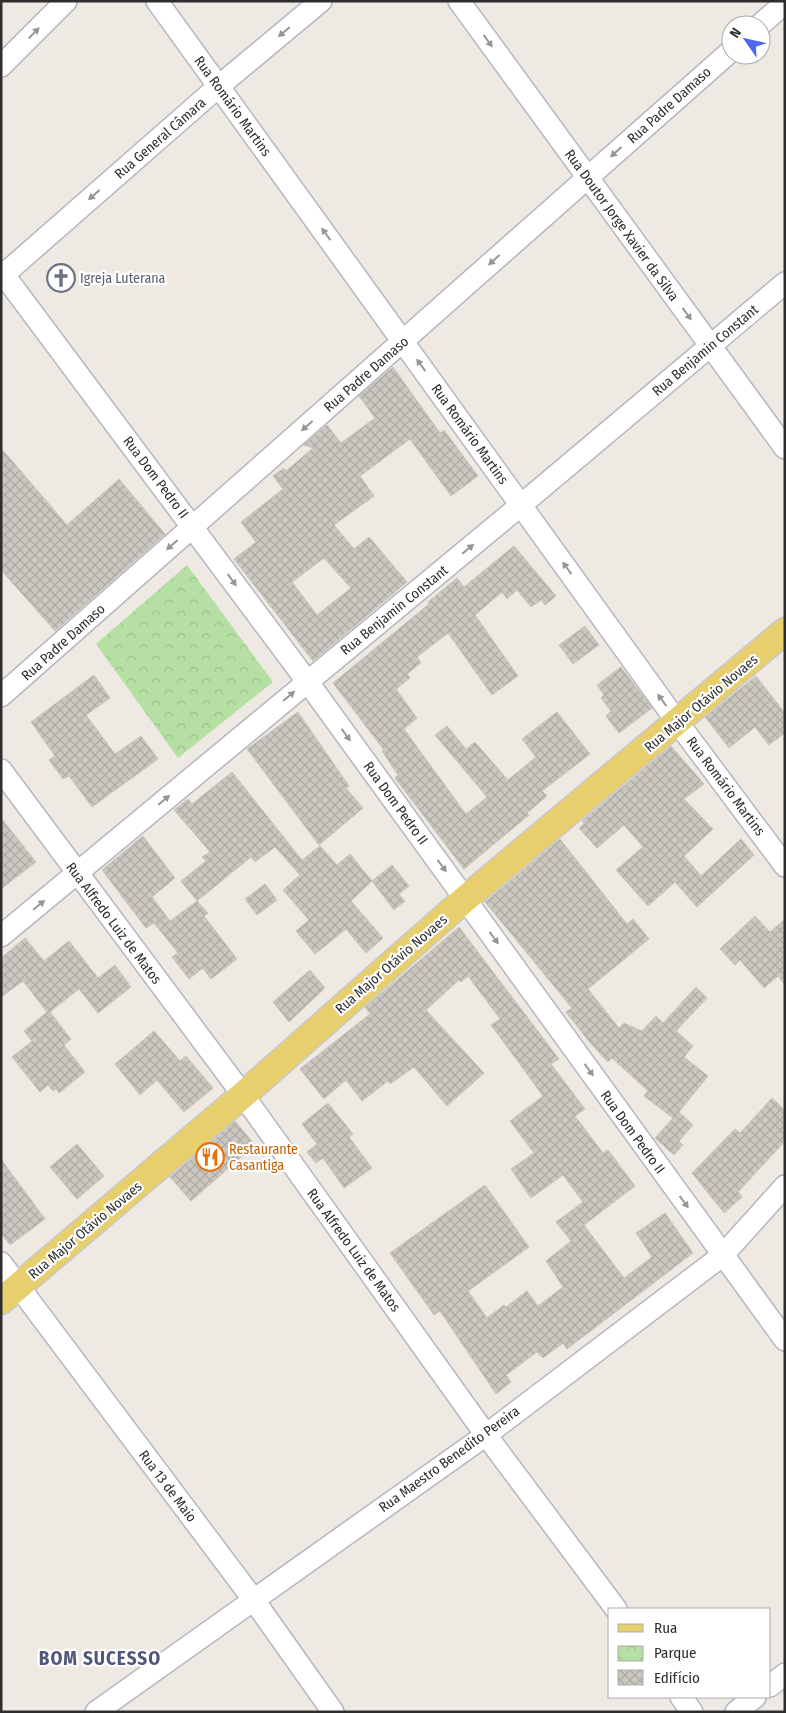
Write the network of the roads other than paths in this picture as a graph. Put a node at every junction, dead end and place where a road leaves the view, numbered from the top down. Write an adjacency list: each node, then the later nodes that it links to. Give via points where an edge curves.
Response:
1 (66, 1): 8 (street, one-way to 1)
2 (157, 1): 9 (street, Rua Romário Martins)
3 (321, 1): 9 (street, Rua General Câmara, one-way to 9)
4 (459, 1): 10 (street, Rua Doutor Jorge Xavier da Silva, one-way to 10)
5 (785, 3): 6 (street)
6 (771, 15)
7 (721, 60): 10 (street, Rua Padre Damaso, one-way to 10)
8 (1, 66)
9 (219, 86): 11 (street, Rua General Câmara, one-way to 11); 13 (street, Rua Romário Martins, one-way to 9)
10 (587, 178): 13 (street, Rua Padre Damaso, one-way to 13); 14 (street, Rua Doutor Jorge Xavier da Silva, one-way to 14)
11 (2, 274): 17 (street, Rua Dom Pedro II)
12 (785, 283): 14 (street, Rua Benjamin Constant)
13 (403, 341): 16 (street, Rua Romário Martins, one-way to 13); 17 (street, Rua Padre Damaso, one-way to 17)
14 (710, 346): 15 (street, Rua Doutor Jorge Xavier da Silva); 16 (street, Rua Benjamin Constant)
15 (785, 448)
16 (521, 505): 19 (street, Rua Benjamin Constant, one-way to 16); 21 (street, Rua Romário Martins, one-way to 16)
17 (193, 527): 19 (street, Rua Dom Pedro II, one-way to 19); 20 (street, Rua Padre Damaso, one-way to 20)
18 (785, 631): 21 (main road, Rua Major Otávio Novaes)
19 (307, 681): 24 (street, Rua Benjamin Constant, one-way to 19); 25 (street, Rua Dom Pedro II, one-way to 25)
20 (1, 696)
21 (678, 723): 23 (street, Rua Romário Martins); 25 (main road, Rua Major Otávio Novaes)
22 (1, 770): 24 (street, Rua Alfredo Luiz de Matos)
23 (785, 866)
24 (77, 873): 26 (street, Rua Benjamin Constant, one-way to 24); 27 (street, Rua Alfredo Luiz de Matos)
25 (466, 899): 27 (main road, Rua Major Otávio Novaes); 29 (street, Rua Dom Pedro II, one-way to 29)
26 (1, 936)
27 (243, 1095): 31 (main road, Rua Major Otávio Novaes); 33 (street, Rua Alfredo Luiz de Matos)
28 (785, 1186): 29 (street, Rua Maestro Benedito Pereira)
29 (723, 1255): 32 (street, Rua Dom Pedro II); 33 (street, Rua Maestro Benedito Pereira)
30 (1, 1263): 31 (street, Rua 13 de Maio)
31 (10, 1294): 34 (street, Rua 13 de Maio)
32 (785, 1340)
33 (486, 1435): 34 (street, Rua Maestro Benedito Pereira); 35 (street, Rua Alfredo Luiz de Matos)
34 (253, 1599): 40 (street, Rua Maestro Benedito Pereira); 41 (street, Rua 13 de Maio)
35 (615, 1608)
36 (785, 1674): 37 (street)
37 (771, 1685)
38 (682, 1698): 42 (street)
39 (754, 1698): 43 (street)
40 (96, 1712)
41 (333, 1712)
42 (692, 1712)
43 (736, 1712)

